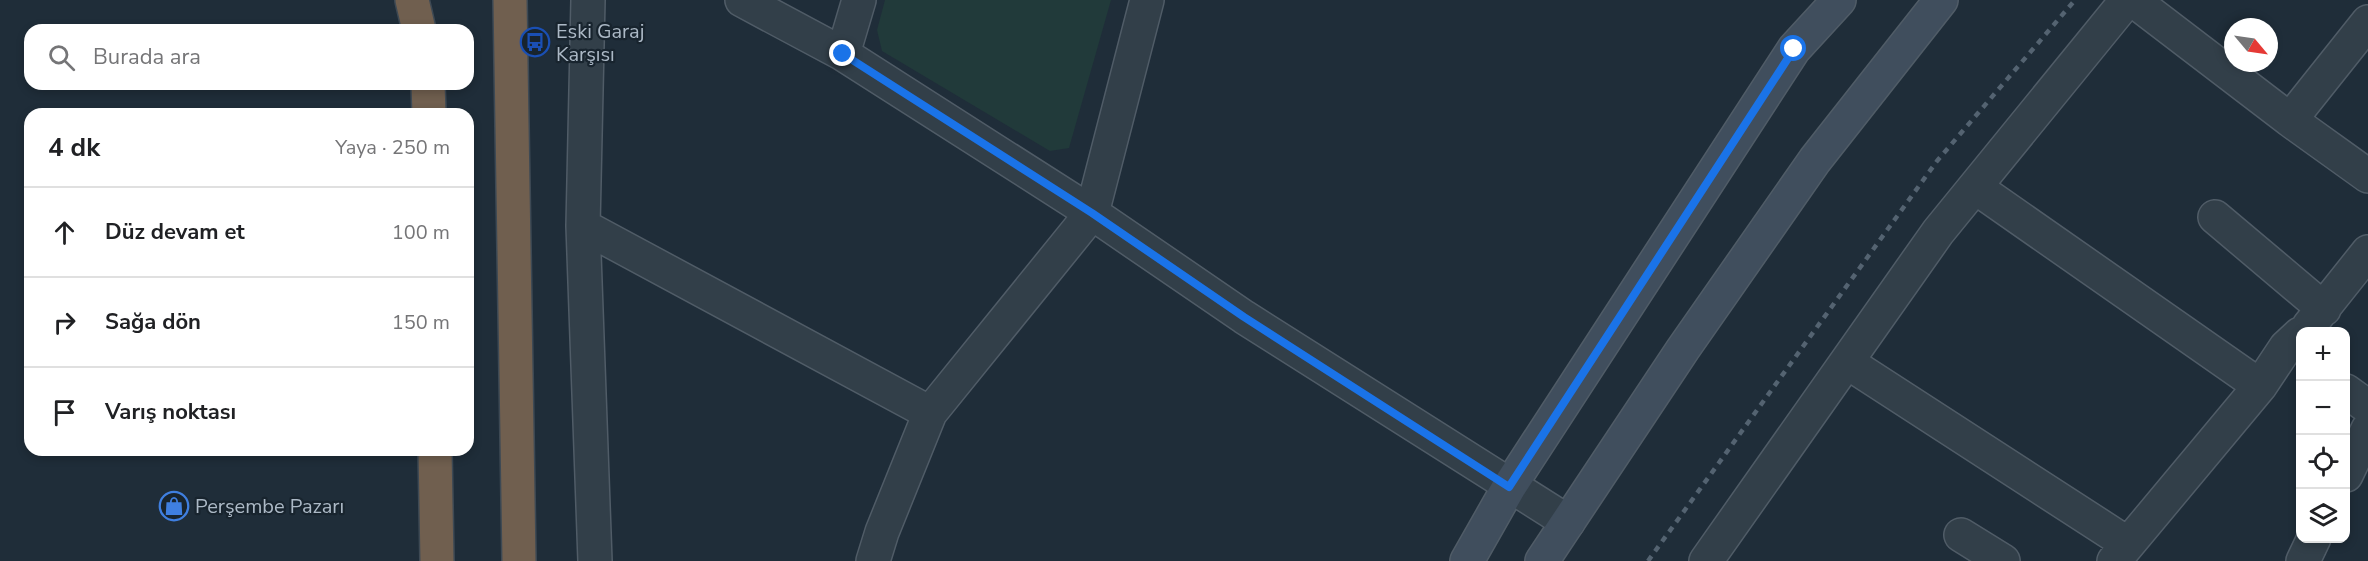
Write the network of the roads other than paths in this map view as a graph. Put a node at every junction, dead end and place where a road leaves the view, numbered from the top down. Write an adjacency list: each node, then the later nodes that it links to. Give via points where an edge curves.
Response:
1 (412, 0): 13 (highway)
2 (427, 0): 14 (highway)
3 (510, 0): 37 (highway)
4 (588, 0): 23 (street)
5 (742, 0): 15 (street)
6 (859, 0): 15 (street)
7 (1147, 0): 21 (street)
8 (1839, 0): 36 (street, via 1794,49)
9 (1941, 0): 38 (street, via 1815,160)
10 (2127, 0): 20 (street)
11 (2133, 0): 18 (street)
12 (2368, 22): 18 (street)
13 (418, 24)
14 (427, 24)
15 (843, 54): 21 (street)
16 (428, 90): 17 (highway)
17 (429, 108)
18 (2290, 120): 19 (street)
19 (2368, 176)
20 (1975, 187): 28 (street, via 1938,232); 29 (street)
21 (1092, 213): 32 (street); 36 (street, via 1244,317)
22 (2215, 217): 25 (street)
23 (583, 226): 32 (street); 45 (street)
24 (2368, 252): 26 (street)
25 (2296, 327)
26 (2310, 327)
27 (2296, 344): 29 (street)
28 (1847, 362): 41 (street); 49 (street)
29 (2260, 386): 41 (street)
30 (2350, 394): 31 (street)
31 (2368, 407)
32 (930, 413): 46 (street)
33 (2368, 429): 35 (street)
34 (435, 456): 42 (highway)
35 (2350, 467)
36 (1509, 487): 38 (street); 47 (street)
37 (518, 508): 43 (highway); 44 (highway)
38 (1568, 522): 48 (street)
39 (1961, 535): 50 (street)
40 (2312, 543): 51 (street)
41 (2121, 553)
42 (437, 561)
43 (519, 561)
44 (528, 561)
45 (595, 561)
46 (873, 561)
47 (1467, 561)
48 (1542, 561)
49 (1706, 561)
50 (2003, 561)
51 (2303, 561)

